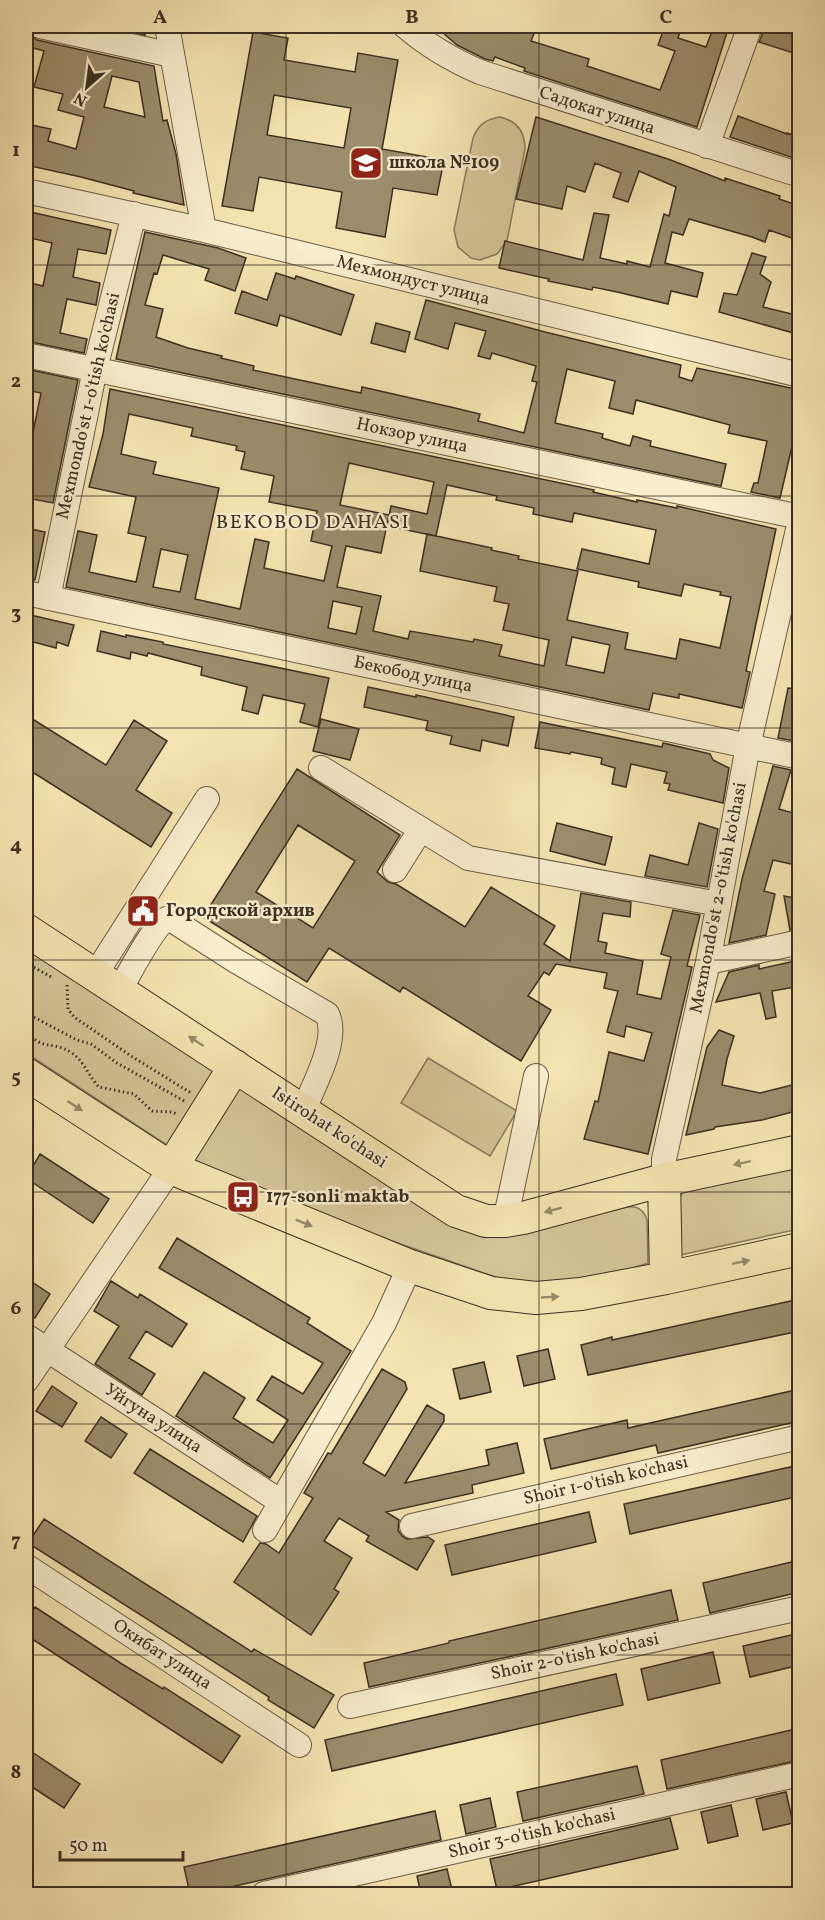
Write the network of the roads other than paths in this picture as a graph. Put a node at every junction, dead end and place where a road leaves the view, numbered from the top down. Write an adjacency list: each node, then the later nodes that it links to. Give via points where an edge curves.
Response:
1 (40, 26): 5 (street)
2 (166, 26): 5 (street)
3 (405, 26): 6 (street, Садокат улица, via 440,53 480,72)
4 (750, 26): 6 (street)
5 (172, 55): 10 (street)
6 (707, 146): 7 (street, Садокат улица)
7 (800, 175)
8 (26, 191): 9 (street, Мехмондуст улица)
9 (134, 214): 10 (street, Мехмондуст улица); 12 (street, Mexmondo'st 1-o'tish ko'chasi)
10 (204, 230): 13 (street, Мехмондуст улица)
11 (26, 355): 12 (street, Нокзор улица)
12 (95, 369): 14 (street, Нокзор улица); 15 (street, Mexmondo'st 1-o'tish ko'chasi)
13 (800, 375)
14 (800, 519): 16 (street, Mexmondo'st 2-o'tish ko'chasi)
15 (37, 596): 16 (street, Бекобод улица)
16 (748, 746): 17 (street, Бекобод улица); 22 (street, Mexmondo'st 2-o'tish ko'chasi)
17 (800, 757)
18 (321, 768): 20 (street)
19 (207, 799): 26 (street)
20 (421, 829): 21 (street); 22 (street, via 468,858)
21 (394, 870)
22 (719, 904): 25 (street, Mexmondo'st 2-o'tish ko'chasi)
23 (26, 930): 26 (main road, Istirohat ko'chasi)
24 (800, 942): 25 (street)
25 (708, 962): 33 (street, Mexmondo'st 2-o'tish ko'chasi, via 664,1159)
26 (107, 983): 27 (main road, Istirohat ko'chasi, one-way to 26); 30 (street, via 162,920 169,918 327,1014 332,1026 329,1045)
27 (235, 1066): 30 (main road, Istirohat ko'chasi); 32 (main road)
28 (26, 1074): 32 (main road, one-way to 32)
29 (536, 1076): 34 (street)
30 (303, 1111): 34 (main road, Istirohat ko'chasi, via 456,1211 486,1221)
31 (800, 1151): 33 (main road, Istirohat ko'chasi, one-way to 33)
32 (171, 1168): 36 (main road, one-way to 36); 39 (street)
33 (664, 1180): 34 (main road, Istirohat ko'chasi, one-way to 34); 37 (main road, Mexmondo'st 2-o'tish ko'chasi)
34 (505, 1221)
35 (800, 1249): 37 (main road, one-way to 35)
36 (410, 1266): 37 (main road, one-way to 37, via 492,1293 536,1298); 42 (street, via 384,1323)
37 (666, 1278)
38 (26, 1336): 39 (street, Уйгуна улица)
39 (47, 1350): 40 (street); 42 (street, Уйгуна улица)
40 (26, 1381)
41 (800, 1437): 43 (street, Shoir 1-o'tish ko'chasi)
42 (281, 1502): 44 (street)
43 (412, 1526)
44 (265, 1530)
45 (26, 1566): 48 (street, Окибат улица)
46 (800, 1608): 47 (street, Shoir 2-o'tish ko'chasi)
47 (350, 1706)
48 (299, 1745)
49 (800, 1774): 50 (street, Shoir 3-o'tish ko'chasi)
50 (264, 1894)

